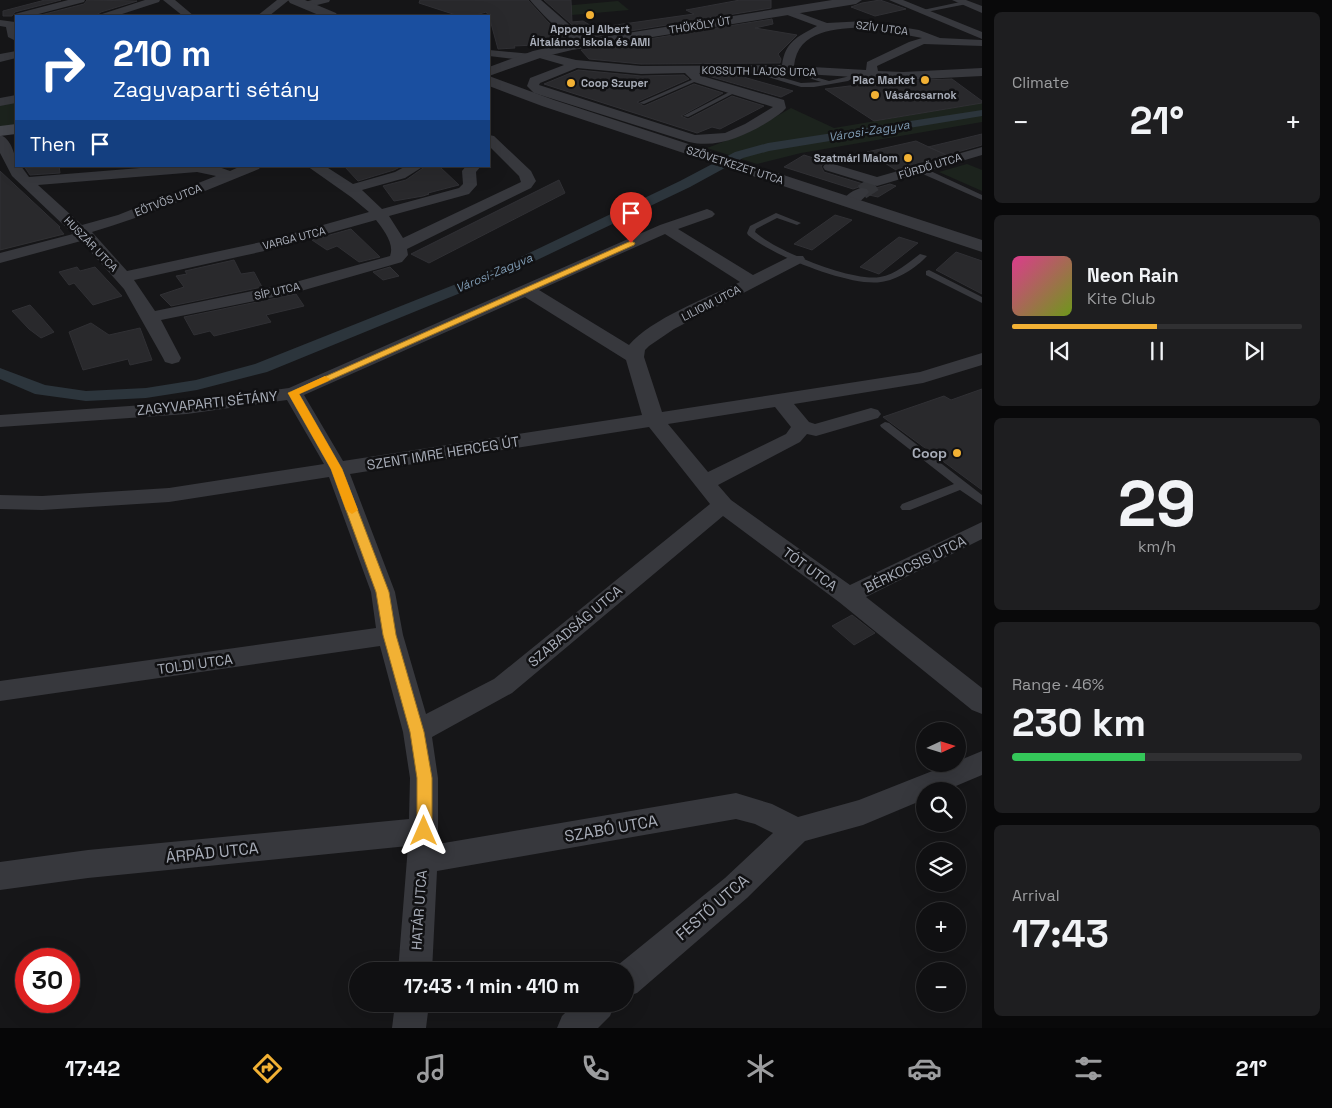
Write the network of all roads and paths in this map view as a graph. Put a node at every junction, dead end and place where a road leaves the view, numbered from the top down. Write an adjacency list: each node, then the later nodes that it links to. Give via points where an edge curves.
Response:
1 (80, 0): 14 (street)
2 (155, 0): 15 (street)
3 (168, 0): 13 (street)
4 (284, 0): 17 (street)
5 (535, 0): 25 (street)
6 (856, 0): 11 (street, THÖKÖLY ÚT)
7 (894, 0): 12 (street)
8 (311, 1): 18 (street)
9 (961, 2): 10 (street); 12 (lane)
10 (982, 10)
11 (786, 11): 21 (street, SZÍV UTCA); 25 (street, THÖKÖLY ÚT)
12 (921, 11): 22 (street)
13 (186, 14): 16 (street)
14 (30, 15)
15 (109, 15)
16 (170, 15)
17 (263, 15)
18 (330, 15)
19 (0, 19): 20 (street)
20 (13, 20): 23 (street, via 12,34)
21 (826, 26): 24 (street, SZÍV UTCA, via 865,24 919,33); 34 (street, SZÍV UTCA, via 804,38 790,52)
22 (982, 36)
23 (15, 37)
24 (936, 40): 26 (street); 39 (street, via 913,44 876,62 871,65)
25 (584, 43): 29 (street, THÖKÖLY ÚT)
26 (982, 43)
27 (490, 53): 29 (street, KOSSUTH LAJOS UTCA)
28 (15, 55): 30 (street)
29 (534, 56): 31 (street, KOSSUTH LAJOS UTCA); 36 (street, THÖKÖLY ÚT)
30 (0, 58)
31 (576, 64): 35 (street, KOSSUTH LAJOS UTCA); 44 (street, SZÖVETKEZET UTCA, via 534,81 533,86 694,139 720,140 735,135 780,108 779,103)
32 (686, 69): 33 (street, KOSSUTH LAJOS UTCA); 35 (street, KOSSUTH LAJOS UTCA); 40 (street, SZÖVETKEZET UTCA)
33 (744, 69): 34 (street, KOSSUTH LAJOS UTCA); 43 (lane, via 801,85)
34 (788, 69): 38 (street, KOSSUTH LAJOS UTCA); 43 (lane)
35 (653, 70): 42 (street)
36 (490, 72)
37 (982, 72): 39 (street, KOSSUTH LAJOS UTCA)
38 (856, 74): 39 (street, KOSSUTH LAJOS UTCA); 43 (lane)
39 (873, 75)
40 (698, 79): 44 (street, SZÖVETKEZET UTCA); 47 (lane)
41 (490, 82): 74 (street, SZÖVETKEZET UTCA, via 752,171 855,197)
42 (635, 82)
43 (828, 83)
44 (737, 90): 48 (lane)
45 (15, 99): 46 (street)
46 (0, 102)
47 (642, 103)
48 (686, 116)
49 (15, 130): 50 (main road)
50 (0, 131)
51 (0, 139): 56 (street, HUSZÁR UTCA)
52 (490, 141): 54 (street)
53 (982, 151): 64 (street, FÜRDŐ UTCA)
54 (507, 156): 55 (street); 75 (street, via 526,174 529,180 526,185)
55 (490, 162)
56 (15, 166)
57 (15, 167): 66 (street, HUSZÁR UTCA)
58 (50, 167): 66 (street)
59 (252, 167): 65 (street, EÖTVÖS UTCA)
60 (316, 167): 67 (street)
61 (415, 167): 67 (street, via 400,175)
62 (473, 167): 69 (street, VARGA UTCA, via 469,171 470,185 464,191)
63 (830, 167): 64 (street, FÜRDŐ UTCA, via 877,182)
64 (919, 170): 68 (lane)
65 (232, 176): 66 (street, via 197,168); 73 (street, EÖTVÖS UTCA)
66 (21, 177): 73 (street, HUSZÁR UTCA)
67 (352, 189): 69 (street)
68 (982, 198)
69 (380, 213): 75 (street); 80 (street, VARGA UTCA, via 269,245)
70 (708, 214): 72 (street, ZAGYVAPARTI SÉTÁNY)
71 (797, 223): 78 (lane, via 776,215 753,228 751,233 756,240)
72 (666, 228): 81 (street); 82 (street, ZAGYVAPARTI SÉTÁNY)
73 (83, 232): 77 (street, EÖTVÖS UTCA); 80 (street, HUSZÁR UTCA)
74 (982, 246)
75 (400, 250): 84 (street, SÍP UTCA, via 396,259 294,288)
76 (923, 256): 78 (lane, via 892,277 878,281 860,280)
77 (0, 258)
78 (798, 259): 81 (street, LILIOM UTCA)
79 (929, 273): 83 (lane)
80 (123, 277): 84 (street, HUSZÁR UTCA)
81 (752, 282): 85 (street, LILIOM UTCA, via 668,325 642,342)
82 (526, 289): 85 (street); 88 (street, ZAGYVAPARTI SÉTÁNY)
83 (982, 300)
84 (150, 317): 86 (street, HUSZÁR UTCA)
85 (635, 357): 91 (street)
86 (172, 358)
87 (982, 359): 89 (street, SZENT IMRE HERCEG ÚT, via 923,377)
88 (293, 393): 92 (street, ZAGYVAPARTI SÉTÁNY, via 187,408); 94 (street, HATÁR UTCA)
89 (779, 400): 91 (street, SZENT IMRE HERCEG ÚT); 93 (street)
90 (878, 419): 93 (street, via 816,430); 96 (lane)
91 (654, 420): 94 (street, SZENT IMRE HERCEG ÚT); 95 (street, TÓT UTCA)
92 (0, 421)
93 (802, 427): 95 (street, via 793,438)
94 (337, 469): 98 (street, SZENT IMRE HERCEG ÚT, via 169,495 42,503); 103 (street, HATÁR UTCA, via 383,592)
95 (706, 482): 99 (street, TÓT UTCA)
96 (962, 486): 97 (lane); 100 (lane)
97 (982, 501)
98 (0, 502)
99 (722, 504): 102 (street, TÓT UTCA); 106 (street, SZABADSÁG UTCA, via 503,686)
100 (906, 507)
101 (982, 530): 102 (street, BÉRKOCSIS UTCA)
102 (848, 596): 105 (street, TÓT UTCA)
103 (390, 635): 104 (street, TOLDI UTCA); 106 (street, HATÁR UTCA)
104 (0, 691)
105 (982, 703)
106 (417, 732): 109 (street, HATÁR UTCA, via 424,778)
107 (982, 763): 108 (street, via 863,812)
108 (796, 831): 109 (street, SZABÓ UTCA, via 762,814 736,806); 112 (street, FESTŐ UTCA, via 736,888)
109 (423, 845): 110 (street, ÁRPÁD UTCA, via 88,864); 111 (street, HATÁR UTCA)
110 (0, 876)
111 (416, 962)
112 (634, 973)
113 (411, 1012): 115 (street)
114 (590, 1012): 116 (street)
115 (409, 1028)
116 (574, 1028)

